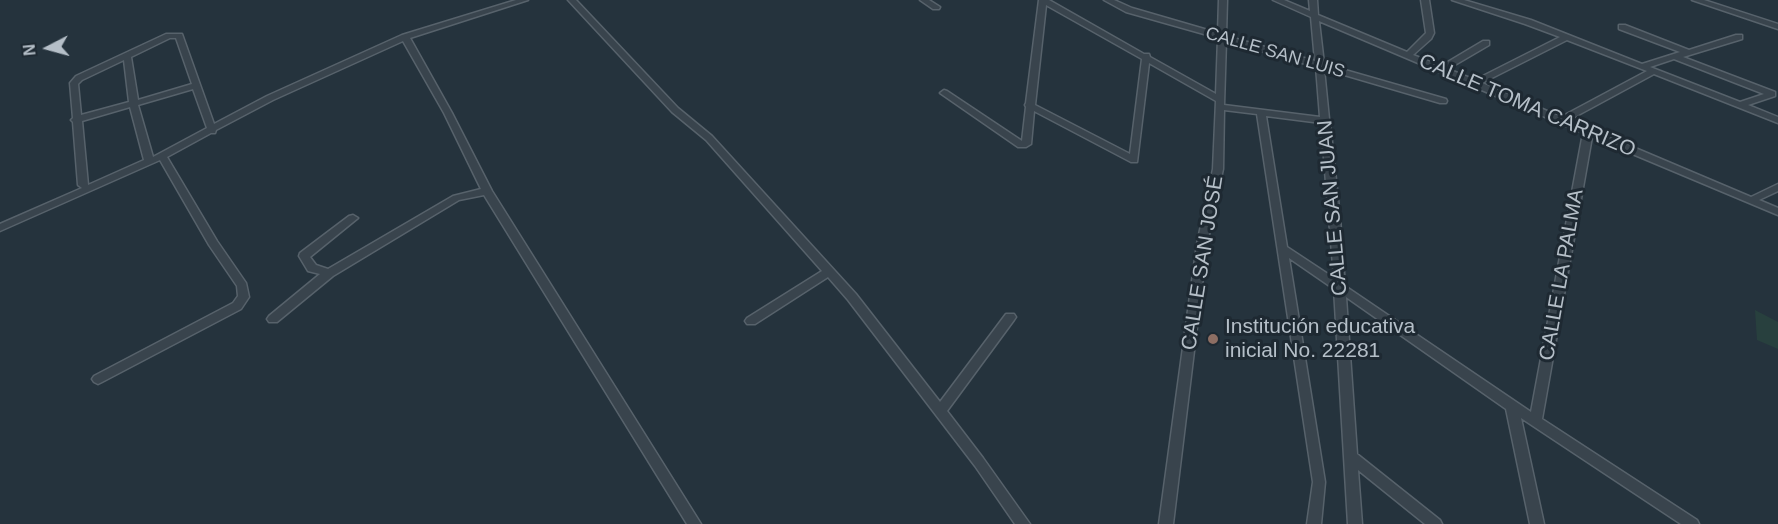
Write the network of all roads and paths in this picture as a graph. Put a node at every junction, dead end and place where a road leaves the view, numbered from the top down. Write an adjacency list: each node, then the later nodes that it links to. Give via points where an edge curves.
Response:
1 (524, 0): 18 (street)
2 (572, 0): 57 (street, via 675,110 709,138)
3 (924, 0): 13 (street)
4 (1043, 0): 25 (street); 38 (street)
5 (1108, 0): 14 (street, CALLE SAN LUIS)
6 (1131, 0): 14 (street)
7 (1222, 0): 20 (street, CALLE SAN JOSÉ)
8 (1277, 0): 15 (street, CALLE TOMA CARRIZO)
9 (1313, 0): 15 (street, CALLE SAN JUAN)
10 (1425, 0): 26 (street, via 1430,33)
11 (1696, 0): 17 (street)
12 (1463, 1): 21 (street)
13 (936, 7)
14 (1129, 10): 20 (street, CALLE SAN LUIS)
15 (1314, 16): 26 (street, CALLE TOMA CARRIZO); 28 (street, CALLE SAN JUAN)
16 (1622, 27): 23 (street)
17 (1778, 27)
18 (405, 37): 45 (street, via 270,98); 51 (street)
19 (1740, 37): 23 (street)
20 (1222, 38): 28 (street, CALLE SAN LUIS); 36 (street, CALLE SAN JOSÉ)
21 (1567, 38): 29 (street); 32 (street)
22 (1486, 43): 30 (street)
23 (1687, 52): 27 (street)
24 (126, 55): 33 (street, via 178,35); 37 (street); 41 (street, via 76,81)
25 (1146, 56): 36 (street); 38 (street, via 1134,160)
26 (1407, 56): 30 (street, CALLE TOMA CARRIZO)
27 (1673, 56): 29 (street); 39 (street, via 1772,94)
28 (1318, 65): 35 (street, CALLE SAN LUIS); 44 (street, CALLE SAN JUAN)
29 (1641, 67): 31 (street)
30 (1442, 70): 32 (street, CALLE TOMA CARRIZO)
31 (1652, 72): 39 (street); 42 (street)
32 (1474, 84): 42 (street, CALLE TOMA CARRIZO)
33 (195, 86): 37 (street); 45 (street)
34 (944, 93): 38 (street, via 1021,146 1026,144)
35 (1443, 101)
36 (1221, 103): 40 (street); 70 (street, CALLE SAN JOSÉ, via 1218,168 1202,244)
37 (134, 105): 41 (street); 48 (street)
38 (1029, 105)
39 (1740, 105): 43 (street)
40 (1261, 112): 44 (street); 56 (street)
41 (75, 120): 49 (street)
42 (1562, 120): 46 (street, CALLE TOMA CARRIZO)
43 (1778, 120)
44 (1327, 121): 59 (street, CALLE SAN JUAN)
45 (212, 131): 47 (street)
46 (1588, 132): 52 (street, CALLE TOMA CARRIZO); 66 (street, CALLE LA PALMA)
47 (162, 156): 48 (street); 63 (street, via 242,286 244,297 237,306)
48 (149, 161): 55 (street)
49 (82, 185)
50 (1778, 187): 52 (street)
51 (487, 191): 58 (street, via 456,198); 68 (street)
52 (1752, 200): 53 (street, CALLE TOMA CARRIZO)
53 (1778, 212)
54 (353, 218): 58 (street, via 304,256 312,268)
55 (0, 228)
56 (1282, 248): 59 (street); 71 (street, via 1319,482)
57 (828, 272): 62 (street); 65 (street, via 852,297)
58 (329, 273): 61 (street)
59 (1340, 285): 64 (street); 67 (street, CALLE SAN JUAN)
60 (1010, 317): 65 (street)
61 (273, 319)
62 (751, 321)
63 (98, 379)
64 (1512, 406): 66 (street); 74 (street)
65 (940, 411): 69 (street)
66 (1536, 420): 75 (street)
67 (1352, 458): 72 (street, CALLE SAN JUAN); 73 (street)
68 (694, 524)
69 (1023, 524)
70 (1166, 524)
71 (1314, 524)
72 (1355, 524)
73 (1435, 524)
74 (1538, 524)
75 (1692, 524)

